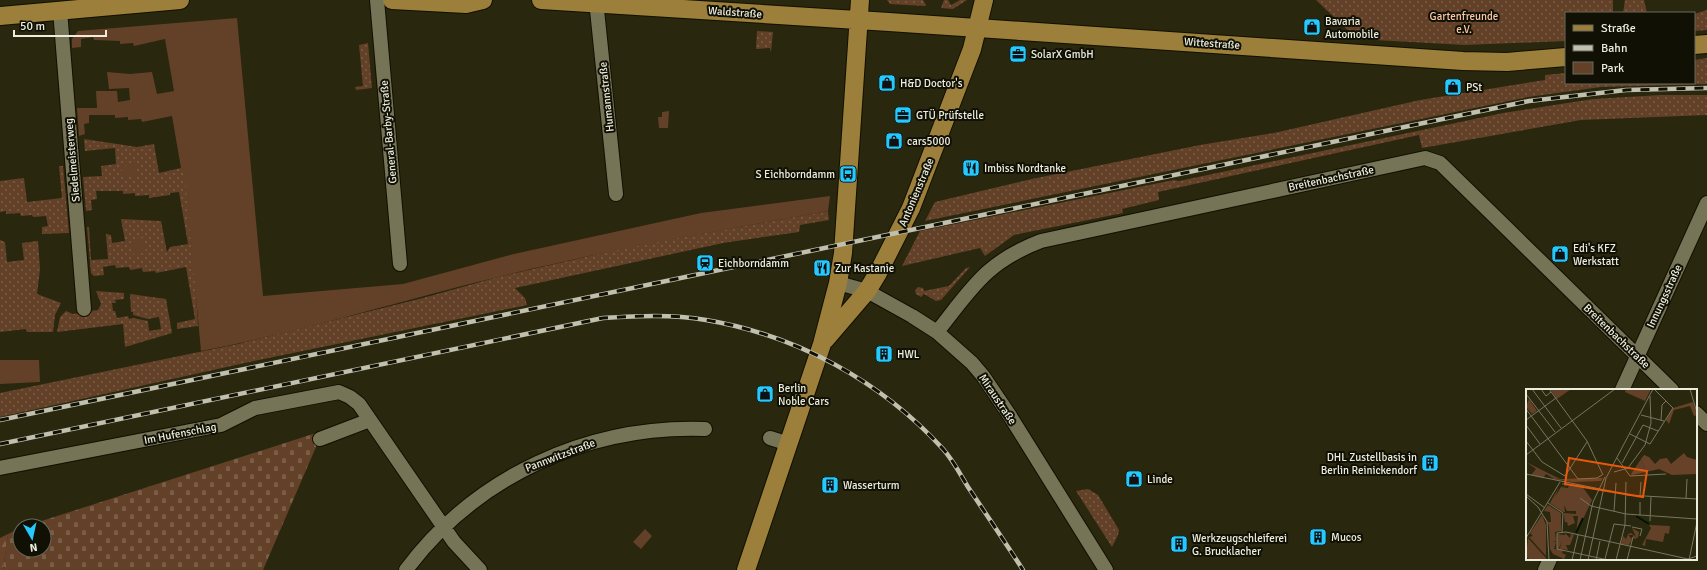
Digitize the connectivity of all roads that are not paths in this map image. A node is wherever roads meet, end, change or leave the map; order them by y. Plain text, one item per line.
1 (180, 0) edge
2 (377, 0) edge
3 (392, 0) edge
4 (483, 0) edge
5 (541, 0) edge
6 (860, 0) edge
7 (984, 0) edge
8 (597, 2) edge
9 (60, 10) junction
10 (0, 16) edge
11 (858, 20) junction
12 (977, 28) junction
13 (1707, 44) edge
14 (1695, 45) edge
15 (1565, 57) edge
16 (616, 194) dead end
17 (1707, 203) edge
18 (400, 264) dead end
19 (838, 282) junction
20 (867, 291) junction
21 (84, 309) dead end
22 (937, 332) junction
23 (822, 344) junction
24 (1637, 355) junction
25 (1622, 389) edge
26 (1671, 389) edge
27 (1697, 414) edge
28 (370, 420) junction
29 (1707, 424) edge
30 (705, 429) dead end
31 (770, 438) dead end
32 (320, 440) dead end
33 (789, 444) junction
34 (0, 468) edge
35 (444, 527) junction
36 (1550, 560) edge
37 (406, 570) edge
38 (480, 570) edge
39 (746, 570) edge
40 (1106, 570) edge
41 (1545, 570) edge

1 - 9 main road
2 - 18 street, General-Barby-Straße
3 - 4 main road
5 - 8 main road, Waldstraße
6 - 11 main road
7 - 12 main road, Antonienstraße
8 - 11 main road, Waldstraße
8 - 16 street, Humannstraße
9 - 10 main road
9 - 21 street, Siedelmeisterweg
11 - 12 main road, Wittestraße
11 - 19 main road
12 - 15 main road, Wittestraße
12 - 20 main road, Antonienstraße
13 - 14 main road
17 - 24 street, Innungsstraße
19 - 20 street, Miraustraße
19 - 23 main road
20 - 22 street, Miraustraße
20 - 23 main road, Antonienstraße
22 - 24 street, Breitenbachstraße
22 - 40 street, Miraustraße
23 - 33 main road
24 - 25 street, Innungsstraße
24 - 26 street, Breitenbachstraße
27 - 29 street
28 - 32 street
28 - 34 street, Im Hufenschlag
28 - 35 street, Im Hufenschlag
30 - 35 street, Pannwitzstraße
31 - 33 street
33 - 39 main road
35 - 37 street, Pannwitzstraße
35 - 38 street, Im Hufenschlag
36 - 41 street

